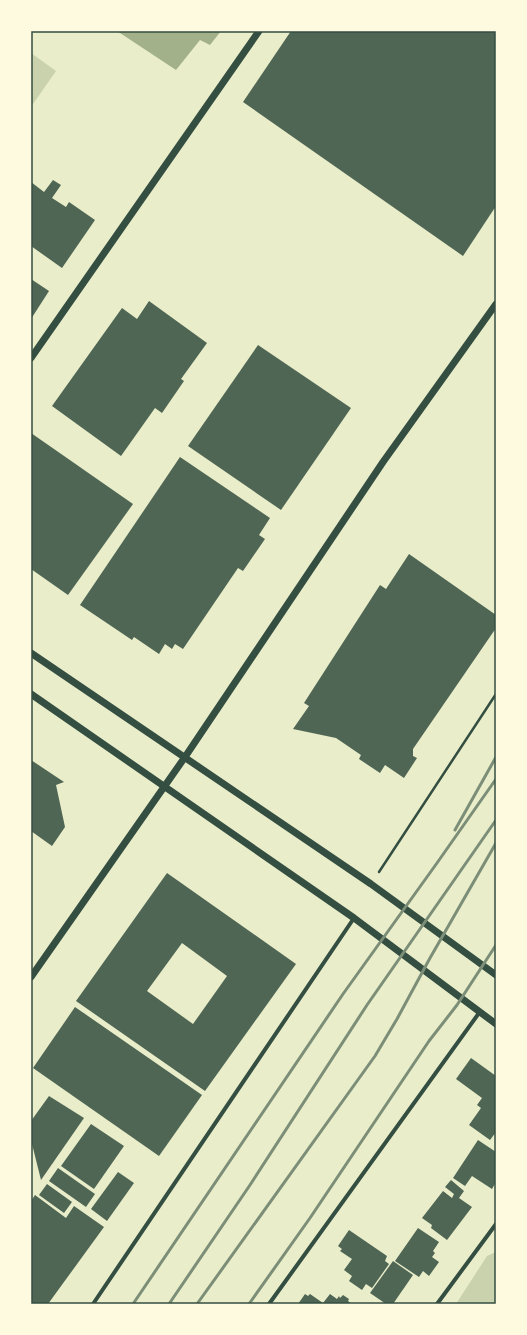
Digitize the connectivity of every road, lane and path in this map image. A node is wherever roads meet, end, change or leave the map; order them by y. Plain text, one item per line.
1 (259, 31) edge
2 (496, 304) edge
3 (31, 358) edge
4 (31, 653) edge
5 (31, 694) edge
6 (496, 694) edge
7 (185, 757) junction
8 (164, 787) junction
9 (371, 884) junction
10 (354, 918) junction
11 (496, 975) edge
12 (31, 977) edge
13 (479, 1013) junction
14 (496, 1024) edge
15 (496, 1224) edge
16 (93, 1304) edge
17 (270, 1304) edge
18 (438, 1304) edge

1 - 3 street
2 - 7 street
4 - 7 street
5 - 8 street
6 - 9 path
7 - 8 street
7 - 9 street
8 - 10 street
8 - 12 street
9 - 11 street
10 - 13 street
10 - 16 street
13 - 14 street
13 - 17 street
15 - 18 street

